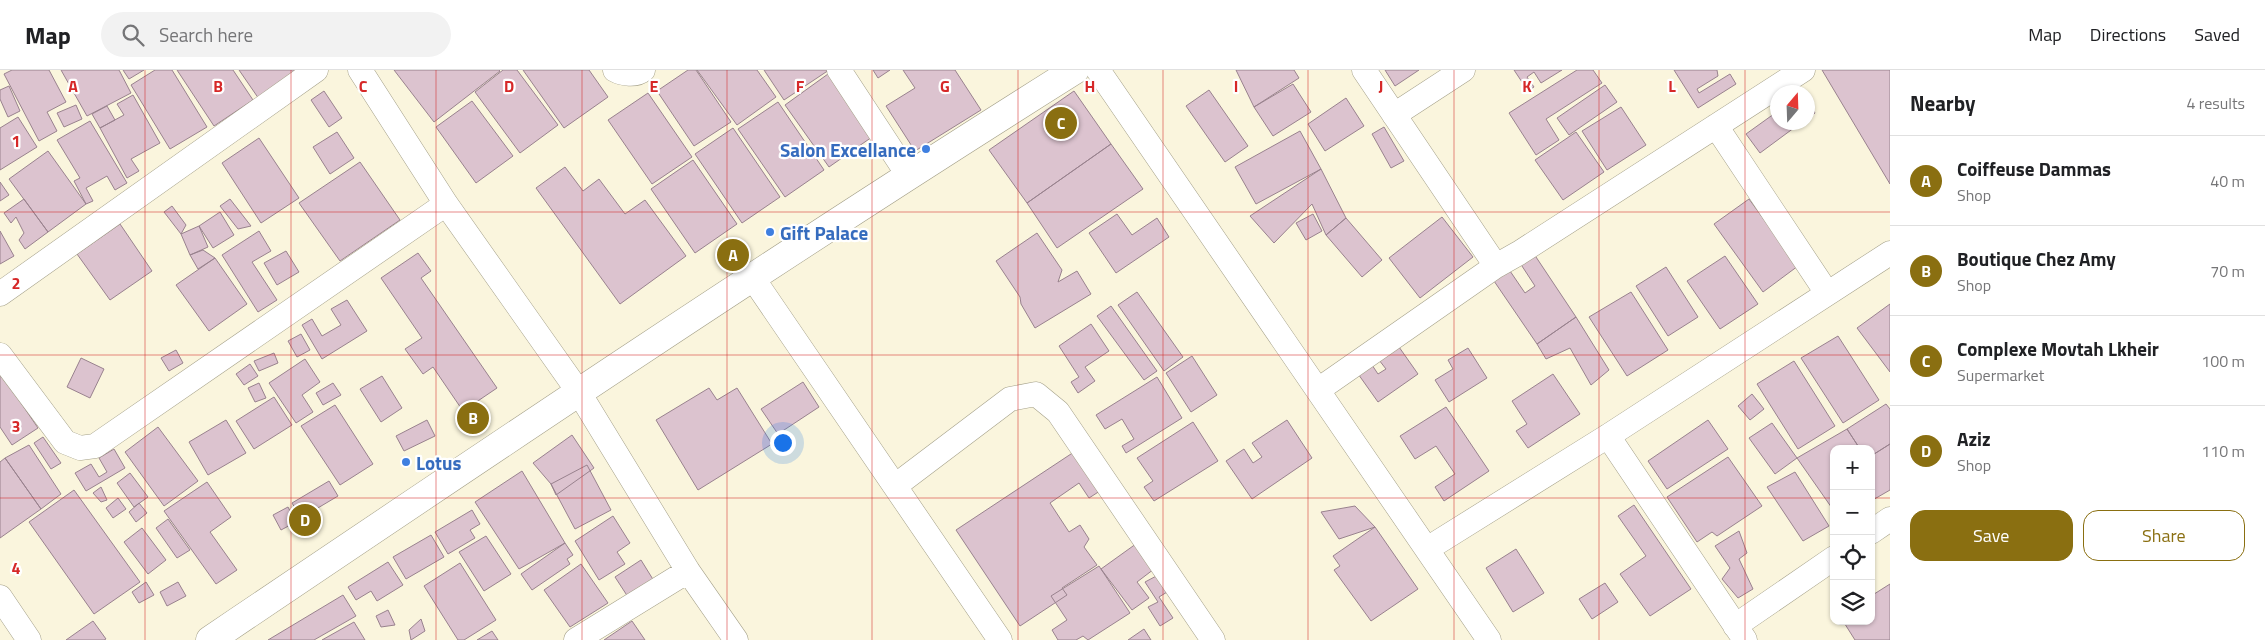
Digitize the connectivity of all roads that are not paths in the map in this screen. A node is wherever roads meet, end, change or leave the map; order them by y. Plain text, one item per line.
1 (316, 70) edge
2 (360, 70) edge
3 (615, 70) edge
4 (643, 70) edge
5 (839, 70) edge
6 (1075, 70) edge
7 (1098, 70) edge
8 (1364, 70) edge
9 (1462, 70) edge
10 (1803, 70) edge
11 (1394, 115) junction
12 (1716, 126) junction
13 (908, 175) junction
14 (446, 204) junction
15 (1890, 253) edge
16 (1496, 266) junction
17 (752, 277) junction
18 (1828, 293) junction
19 (0, 294) edge
20 (0, 355) edge
21 (1318, 390) junction
22 (578, 391) junction
23 (1608, 436) junction
24 (895, 486) junction
25 (1890, 519) edge
26 (1875, 529) edge
27 (1427, 549) junction
28 (1830, 561) edge
29 (688, 571) junction
30 (0, 597) edge
31 (1740, 633) edge
32 (29, 640) edge
33 (210, 640) edge
34 (576, 640) edge
35 (736, 640) edge
36 (1000, 640) edge
37 (1213, 640) edge
38 (1489, 640) edge

1 - 19 street
2 - 14 street
3 - 4 street
5 - 13 street
6 - 13 street
7 - 21 street
8 - 11 street
9 - 11 street
10 - 12 street
11 - 16 street
12 - 16 street
12 - 18 street
13 - 17 street
14 - 20 street
14 - 22 street
15 - 18 street
16 - 21 street
17 - 22 street
17 - 24 street
18 - 23 street
21 - 27 street
22 - 29 street
22 - 33 street
23 - 27 street
23 - 31 street
24 - 36 street
24 - 37 street
25 - 26 street
27 - 38 street
28 - 31 street
29 - 34 street
29 - 35 street
30 - 32 street

